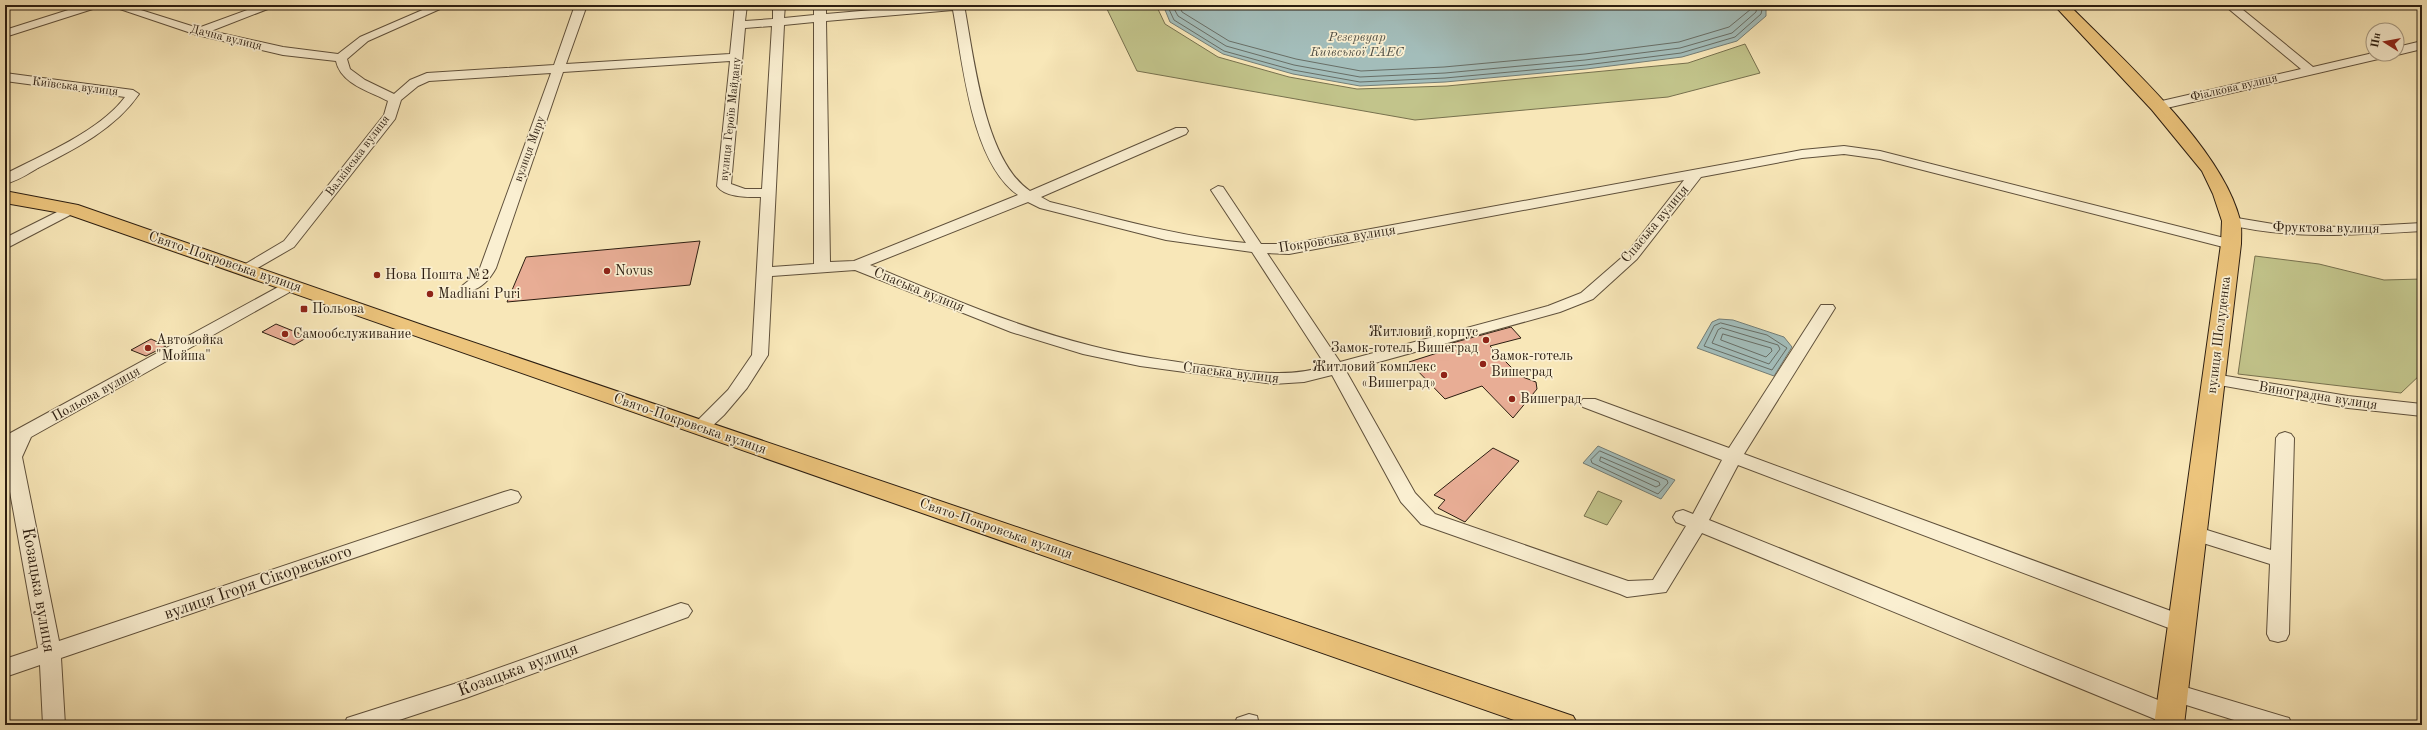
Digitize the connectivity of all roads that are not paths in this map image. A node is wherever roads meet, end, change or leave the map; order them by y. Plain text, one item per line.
1 (95, 5) edge
2 (114, 5) edge
3 (272, 5) edge
4 (443, 5) edge
5 (581, 5) edge
6 (741, 5) edge
7 (779, 5) edge
8 (958, 5) edge
9 (2061, 5) edge
10 (2230, 5) edge
11 (820, 11) edge
12 (778, 21) junction
13 (740, 25) junction
14 (197, 32) junction
15 (5, 34) edge
16 (2422, 45) edge
17 (2405, 49) edge
18 (737, 57) junction
19 (340, 58) junction
20 (2365, 58) edge
21 (559, 70) junction
22 (2311, 71) junction
23 (5, 77) edge
24 (395, 99) junction
25 (2158, 106) junction
26 (1181, 131) dead end
27 (1705, 171) junction
28 (5, 180) edge
29 (1218, 190) dead end
30 (769, 193) junction
31 (5, 197) edge
32 (1030, 197) junction
33 (71, 209) junction
34 (2231, 221) junction
35 (2422, 227) edge
36 (5, 244) edge
37 (2231, 244) junction
38 (1257, 250) junction
39 (857, 265) junction
40 (822, 267) junction
41 (247, 269) junction
42 (764, 272) junction
43 (291, 285) junction
44 (470, 286) dead end
45 (1827, 308) dead end
46 (1336, 368) junction
47 (2214, 378) junction
48 (1589, 403) dead end
49 (2422, 410) edge
50 (701, 427) junction
51 (23, 435) junction
52 (2285, 438) dead end
53 (5, 444) edge
54 (1733, 457) junction
55 (510, 497) dead end
56 (1690, 521) junction
57 (2194, 533) junction
58 (2280, 560) junction
59 (681, 611) dead end
60 (2182, 624) junction
61 (2278, 634) dead end
62 (50, 654) junction
63 (5, 668) edge
64 (2172, 692) junction
65 (2170, 720) edge
66 (54, 725) edge
67 (354, 725) edge
68 (1563, 725) edge
69 (2281, 725) edge

1 - 15 street
2 - 14 street, Дачна вулиця
3 - 14 street
4 - 19 street
5 - 21 street, вулиця Миру
6 - 13 street, вулиця Героїв Майдану
7 - 12 street
8 - 11 street
8 - 32 street, Покровська вулиця
9 - 25 main road, вулиця Шолуденка
10 - 22 street
11 - 12 street
11 - 40 street
12 - 13 street
12 - 30 street
13 - 18 street, вулиця Героїв Майдану
14 - 19 street, Дачна вулиця
16 - 17 street
18 - 21 street
18 - 30 street, вулиця Героїв Майдану
19 - 24 street, Валківська вулиця
20 - 22 street, Фіалкова вулиця
21 - 24 street
21 - 44 street, вулиця Миру
22 - 25 street, Фіалкова вулиця
23 - 28 street, Київська вулиця
24 - 41 street, Валківська вулиця
25 - 34 main road, вулиця Шолуденка
26 - 32 street
27 - 37 street, Покровська вулиця
27 - 38 street, Покровська вулиця
27 - 46 street, Спаська вулиця
29 - 38 street
30 - 42 street
31 - 33 main road, Свято-Покровська вулиця
32 - 38 street, Покровська вулиця
32 - 39 street
33 - 36 street
33 - 41 main road, Свято-Покровська вулиця
34 - 35 street, Фруктова вулиця
34 - 37 main road, вулиця Шолуденка
37 - 47 main road, вулиця Шолуденка
38 - 46 street
39 - 40 street
39 - 46 street, Спаська вулиця
40 - 42 street
41 - 43 main road, Свято-Покровська вулиця
42 - 50 street
43 - 50 main road, Свято-Покровська вулиця
43 - 51 street, Польова вулиця
45 - 54 street
46 - 56 street
47 - 49 street, Виноградна вулиця
47 - 57 main road, вулиця Шолуденка
48 - 54 street
50 - 68 main road, Свято-Покровська вулиця
51 - 53 street, Польова вулиця
51 - 62 street, Козацька вулиця
52 - 58 street
54 - 56 street
54 - 60 street
55 - 62 street, вулиця Ігоря Сікорвського
56 - 65 street
57 - 58 street
57 - 60 main road, вулиця Шолуденка
58 - 61 street
59 - 67 street, Козацька вулиця
60 - 64 main road, вулиця Шолуденка
62 - 63 street, вулиця Ігоря Сікорвського
62 - 66 street, Козацька вулиця
64 - 65 main road, вулиця Шолуденка
64 - 69 street

